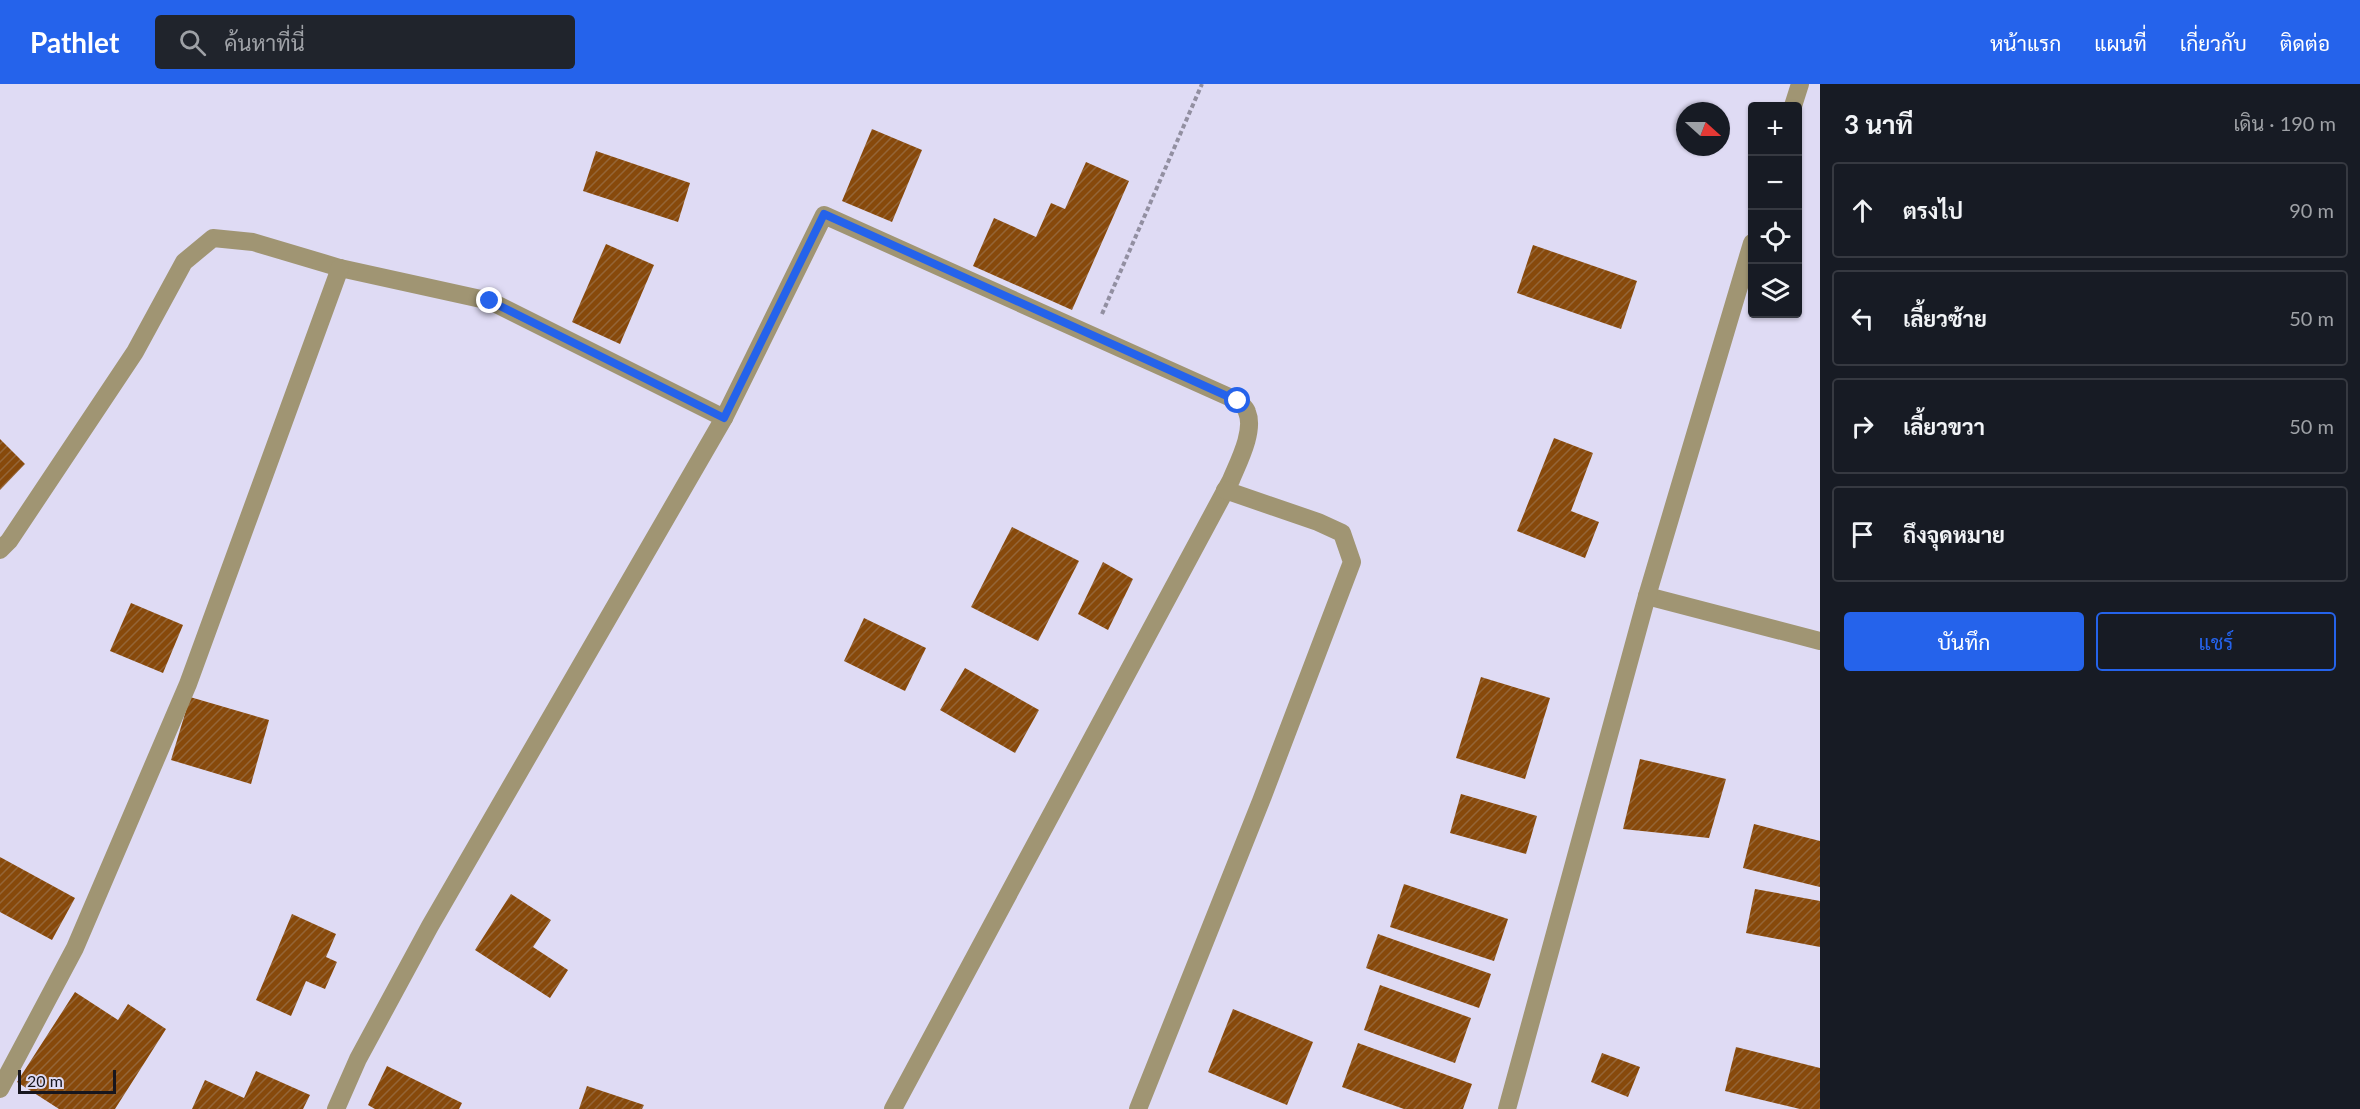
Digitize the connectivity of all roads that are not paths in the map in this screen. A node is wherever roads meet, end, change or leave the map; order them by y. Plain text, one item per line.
1 (1800, 84) edge
2 (1794, 102) edge
3 (1748, 256) edge
4 (340, 268) junction
5 (724, 418) junction
6 (1225, 490) junction
7 (0, 550) edge
8 (1647, 596) junction
9 (1820, 641) edge
10 (0, 1089) edge
11 (336, 1109) edge
12 (893, 1109) edge
13 (1138, 1109) edge
14 (1507, 1109) edge

1 - 2 street
3 - 8 street
4 - 5 street
4 - 7 street
4 - 10 street
5 - 6 street
5 - 11 street
6 - 12 street
6 - 13 street
8 - 9 street
8 - 14 street

